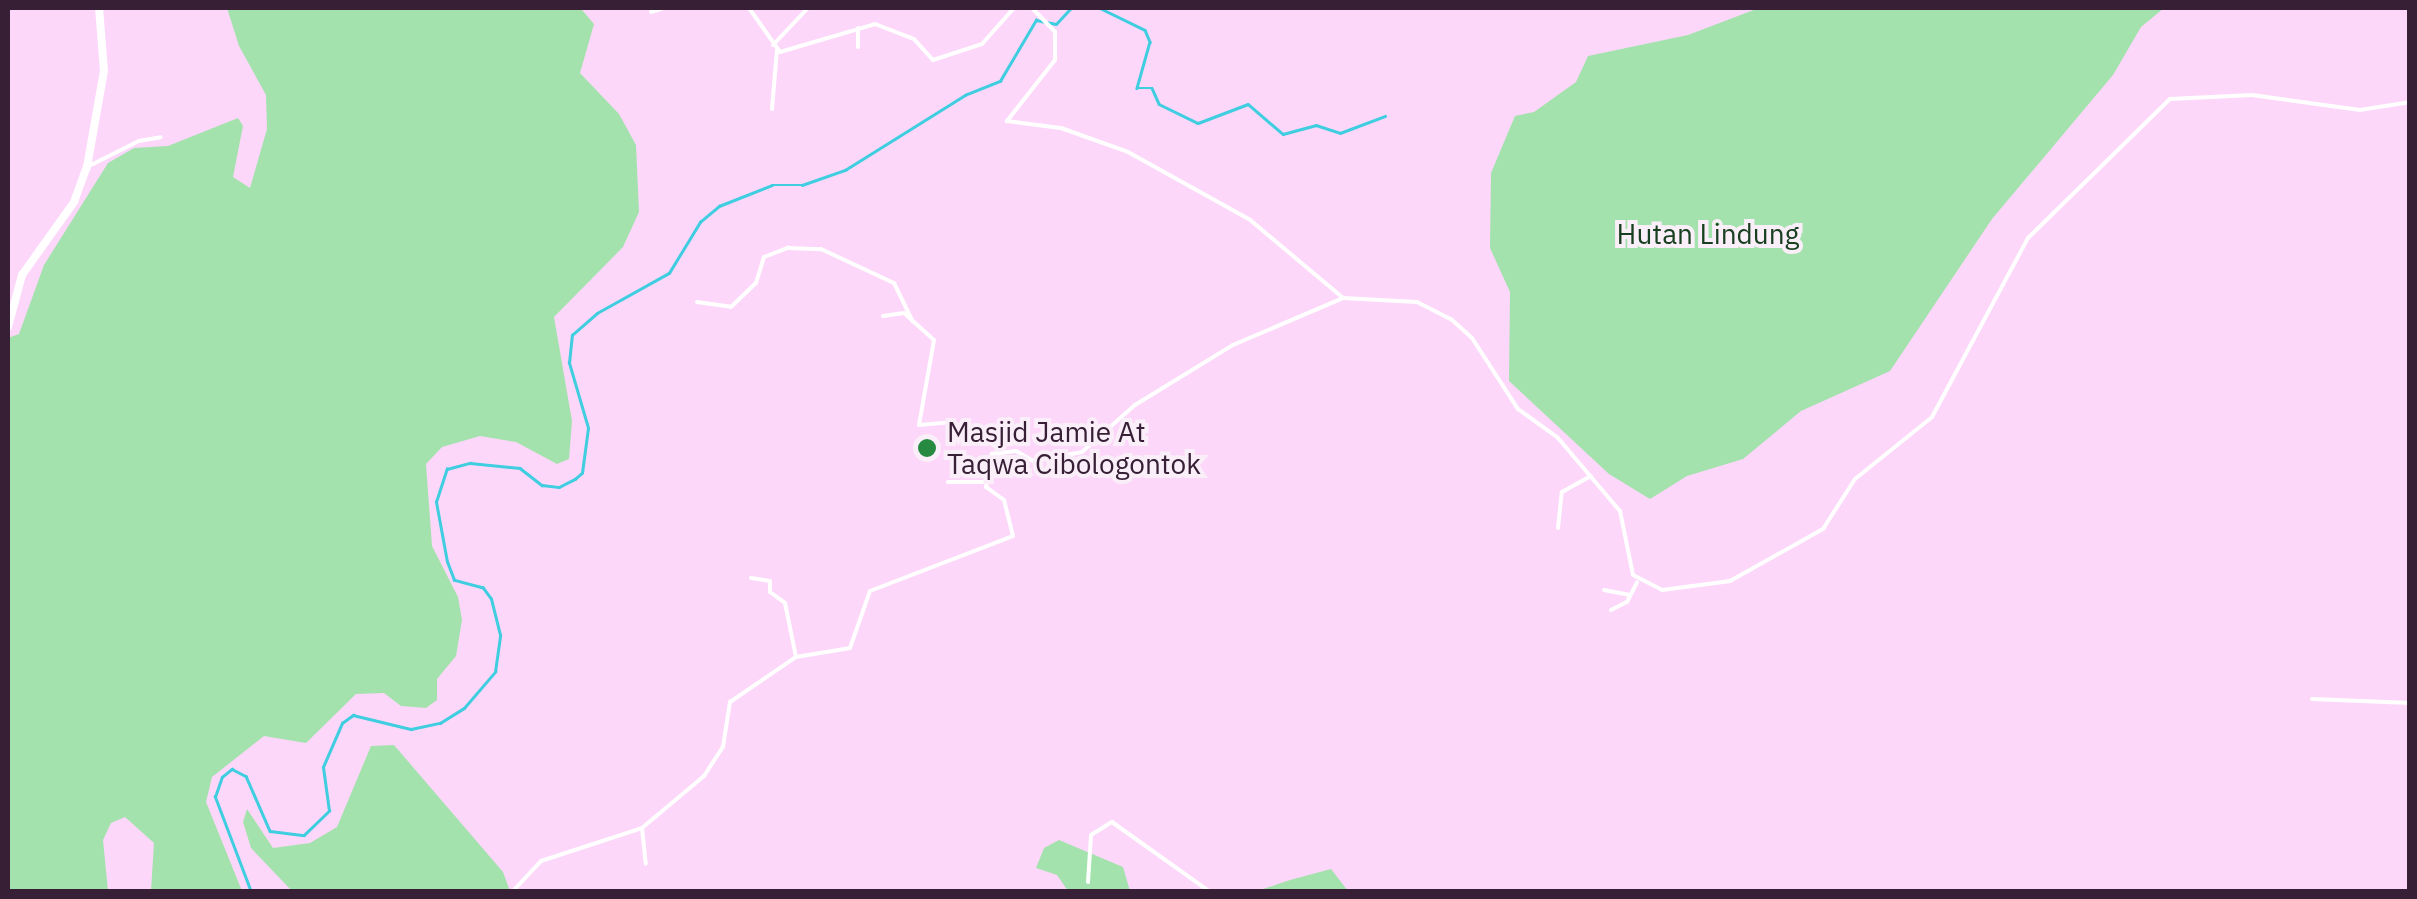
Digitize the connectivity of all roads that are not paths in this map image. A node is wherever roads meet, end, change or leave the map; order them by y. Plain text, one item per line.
1 (100, 8) edge
2 (664, 8) edge
3 (749, 8) edge
4 (808, 8) edge
5 (1014, 8) edge
6 (1032, 8) edge
7 (1047, 8) edge
8 (1694, 8) edge
9 (1708, 8) edge
10 (651, 12) dead end
11 (1045, 19) junction
12 (858, 28) junction
13 (858, 47) dead end
14 (775, 48) junction
15 (2410, 102) edge
16 (772, 109) dead end
17 (161, 138) dead end
18 (87, 166) junction
19 (1343, 298) junction
20 (697, 302) dead end
21 (882, 316) dead end
22 (913, 322) junction
23 (8, 327) edge
24 (1003, 450) junction
25 (1590, 476) junction
26 (948, 482) dead end
27 (985, 482) junction
28 (1558, 528) dead end
29 (752, 578) dead end
30 (1636, 582) junction
31 (1604, 590) dead end
32 (1629, 596) junction
33 (1611, 610) dead end
34 (796, 657) junction
35 (2312, 699) dead end
36 (2410, 702) edge
37 (642, 828) junction
38 (646, 864) dead end
39 (1088, 882) dead end
40 (512, 892) edge
41 (1210, 892) edge

1 - 18 highway
2 - 10 street
3 - 14 street
4 - 14 street
5 - 12 street
6 - 11 street
7 - 11 street
8 - 9 street
11 - 19 street
12 - 13 street
12 - 14 street
14 - 16 street
15 - 30 street
17 - 18 street
18 - 23 highway
19 - 24 street
19 - 25 street
20 - 22 street
21 - 22 street
22 - 24 street
24 - 27 street
25 - 28 street
25 - 30 street
26 - 27 street
27 - 34 street
29 - 34 street
30 - 32 street
31 - 32 street
32 - 33 street
34 - 37 street
35 - 36 street
37 - 38 street
37 - 40 street
39 - 41 street

